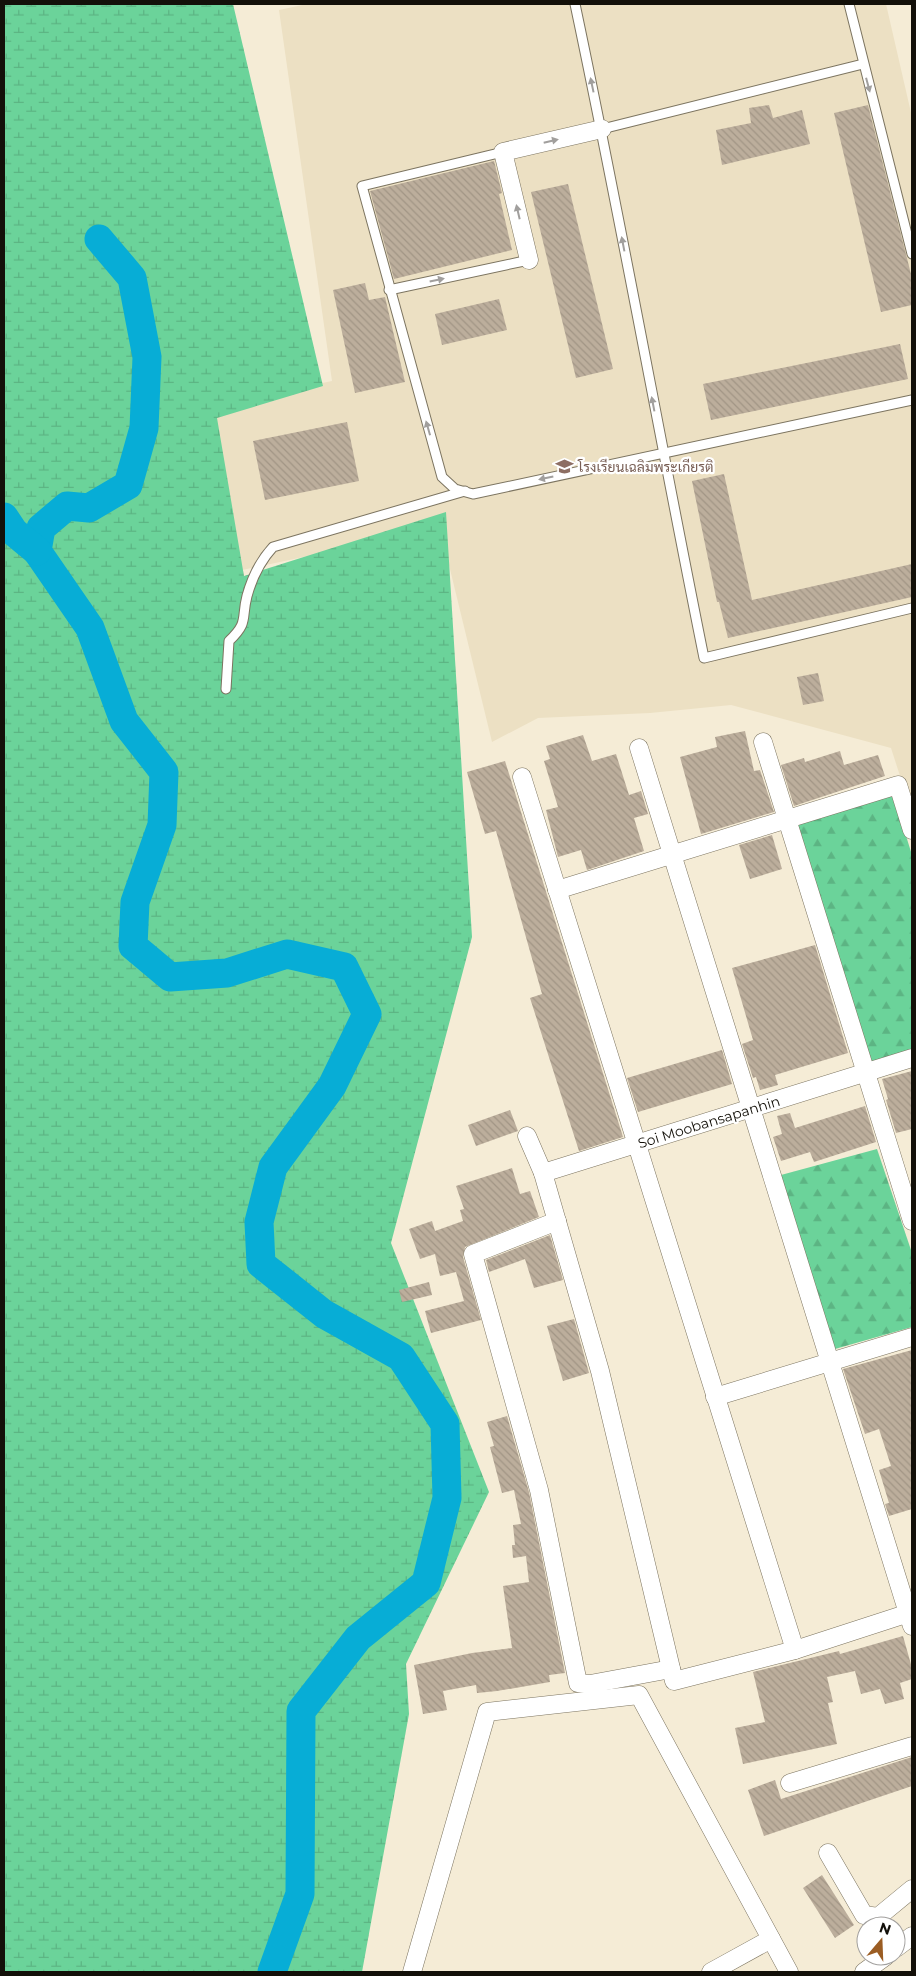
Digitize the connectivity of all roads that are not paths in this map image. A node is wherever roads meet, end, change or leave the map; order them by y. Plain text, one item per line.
1 (575, 4) edge
2 (849, 4) edge
3 (863, 64) junction
4 (602, 129) junction
5 (503, 152) junction
6 (912, 254) edge
7 (529, 260) joint
8 (389, 290) junction
9 (912, 400) edge
10 (662, 452) junction
11 (465, 491) junction
12 (912, 608) edge
13 (226, 689) dead end
14 (762, 742) dead end
15 (639, 748) dead end
16 (522, 777) dead end
17 (787, 820) junction
18 (912, 830) edge
19 (672, 855) junction
20 (557, 890) junction
21 (912, 1058) edge
22 (866, 1073) junction
23 (752, 1110) junction
24 (527, 1136) dead end
25 (638, 1144) junction
26 (543, 1173) junction
27 (557, 1221) junction
28 (912, 1221) edge
29 (912, 1337) edge
30 (831, 1363) junction
31 (716, 1397) junction
32 (911, 1617) edge
33 (795, 1650) junction
34 (671, 1669) junction
35 (912, 1746) edge
36 (790, 1783) dead end
37 (828, 1853) dead end
38 (912, 1889) edge
39 (771, 1939) junction
40 (412, 1972) edge
41 (711, 1972) edge
42 (789, 1972) edge

4 -> 1 lane
2 - 3 lane
3 - 4 lane
3 -> 6 lane
5 -> 4 street
10 -> 4 lane
7 -> 5 street
5 - 8 lane
8 -> 7 lane
11 -> 8 lane
9 - 10 lane
10 -> 11 lane
10 - 12 lane
11 - 13 lane
14 - 17 street
15 - 19 street
16 - 20 street
17 - 18 street
17 - 19 street
17 - 22 street
19 - 20 street
19 - 23 street
20 - 25 street
21 - 22 street, Soi Moobansapanhin
22 - 23 street, Soi Moobansapanhin
22 - 28 street
23 - 25 street, Soi Moobansapanhin
23 - 30 street
24 - 26 street
25 - 26 street, Soi Moobansapanhin
25 - 31 street
26 - 27 street
27 - 34 street
27 - 34 street
29 - 30 street
30 - 31 street
30 - 32 street
31 - 33 street
32 - 33 street
33 - 34 street
35 - 36 street
37 - 38 street
39 - 40 street
39 - 41 street
39 - 42 street

